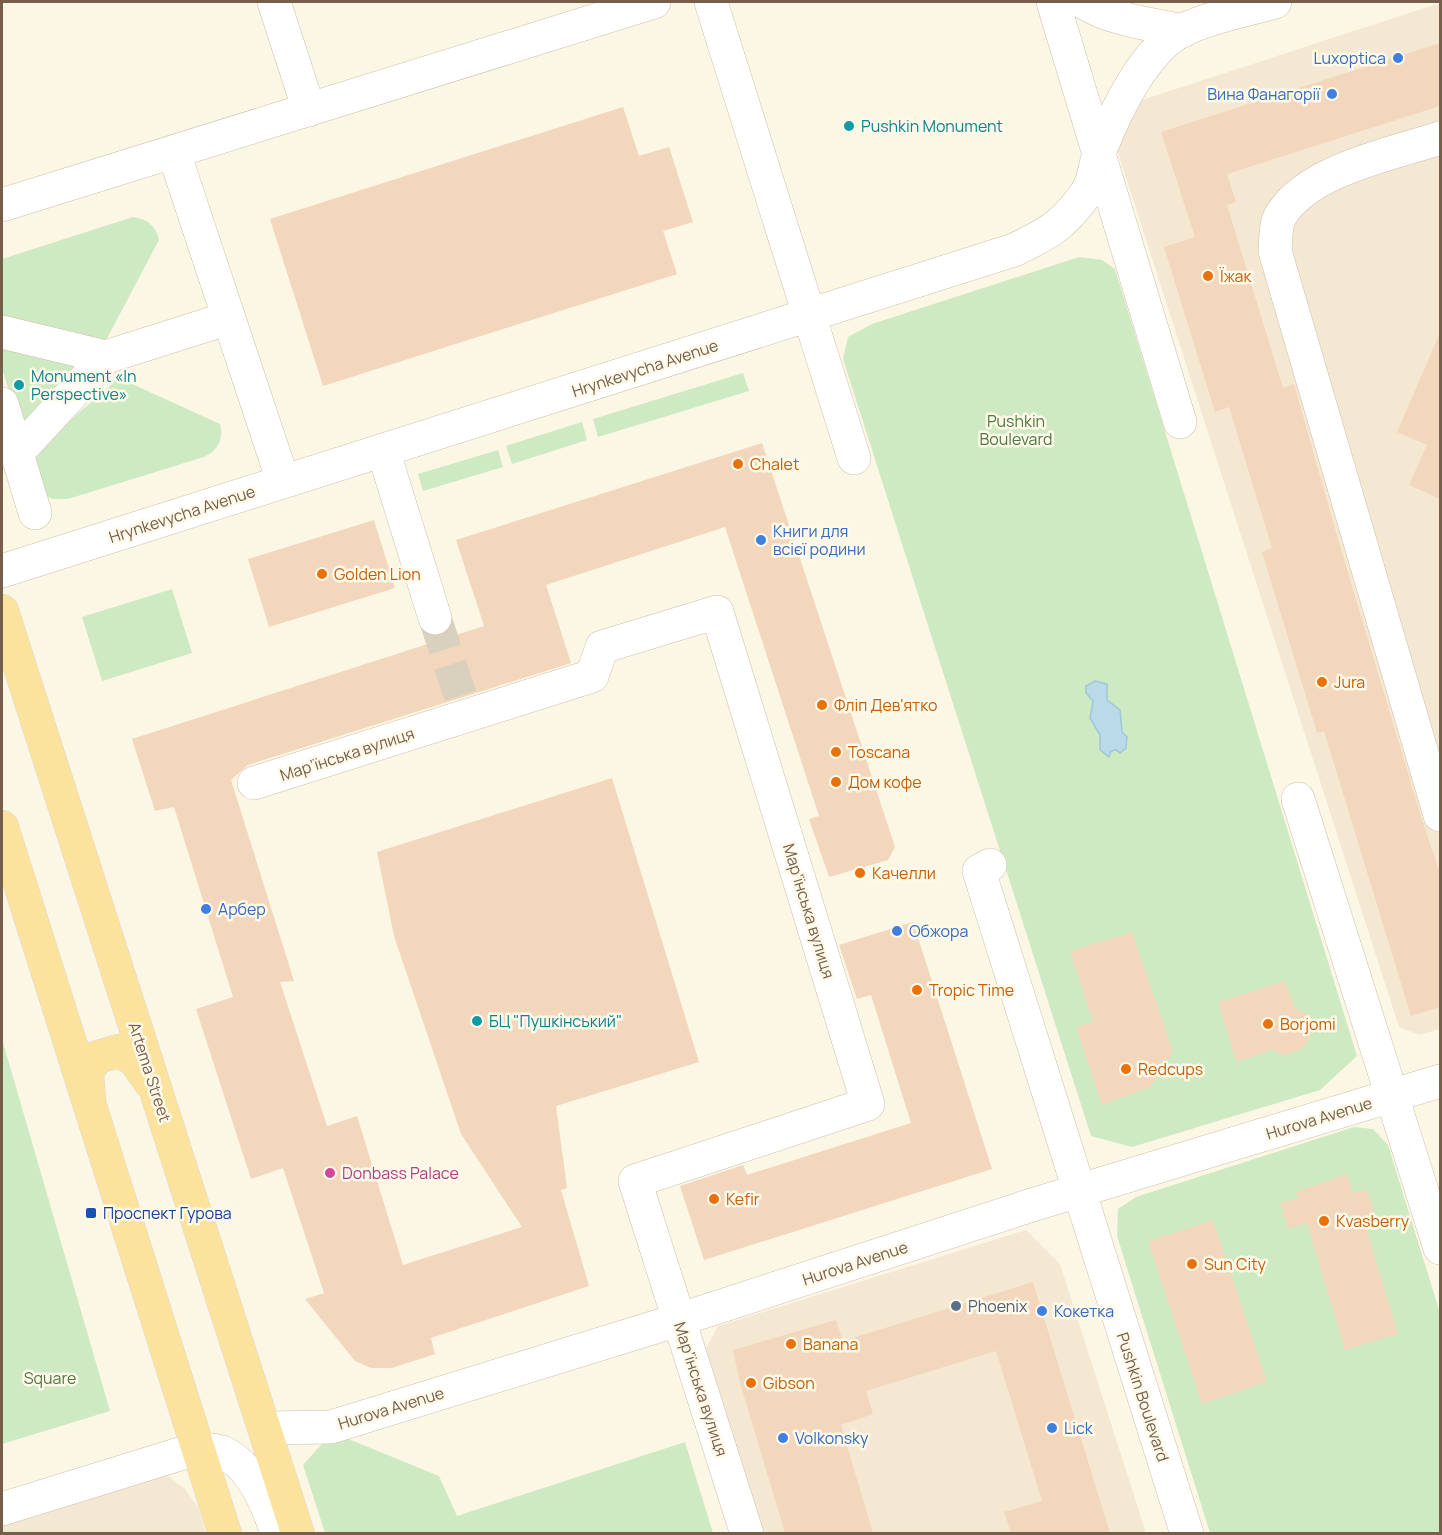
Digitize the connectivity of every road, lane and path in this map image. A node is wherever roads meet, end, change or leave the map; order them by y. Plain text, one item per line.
1 (274, 2) edge
2 (654, 2) edge
3 (711, 2) edge
4 (1053, 2) edge
5 (1083, 2) edge
6 (1275, 2) edge
7 (1183, 31) junction
8 (309, 110) junction
9 (1440, 138) edge
10 (1100, 150) junction
11 (174, 153) junction
12 (2, 205) edge
13 (811, 315) junction
14 (229, 318) junction
15 (2, 332) edge
16 (106, 357) junction
17 (2, 404) edge
18 (1179, 422) dead end
19 (383, 450) junction
20 (17, 453) junction
21 (854, 458) dead end
22 (283, 482) junction
23 (35, 513) dead end
24 (2, 571) edge
25 (2, 611) edge
26 (435, 618) tunnel mouth
27 (254, 783) dead end
28 (1298, 800) dead end
29 (1440, 814) edge
30 (2, 827) edge
31 (990, 865) dead end
32 (1440, 1081) edge
33 (156, 1091) junction
34 (1393, 1095) junction
35 (89, 1108) junction
36 (1078, 1192) junction
37 (1440, 1248) edge
38 (678, 1320) junction
39 (266, 1428) junction
40 (199, 1448) junction
41 (2, 1509) edge
42 (225, 1533) edge
43 (277, 1533) edge
44 (298, 1533) edge
45 (747, 1533) edge
46 (1187, 1533) edge

1 - 8 street
2 - 8 street
3 - 13 street
4 - 10 street
5 - 7 street, Hrynkevycha Avenue
6 - 7 street, Hrynkevycha Avenue
7 - 10 street, Hrynkevycha Avenue
8 - 11 street
9 - 29 street
10 - 13 street, Hrynkevycha Avenue
10 - 18 street
11 - 12 street
11 - 14 street
13 - 19 street, Hrynkevycha Avenue
13 - 21 street
14 - 16 street
14 - 22 street
15 - 16 street
16 - 20 street
17 - 20 street
19 - 22 street, Hrynkevycha Avenue
19 - 26 street
20 - 23 street
22 - 24 street, Hrynkevycha Avenue
25 - 33 main road, Artema Street
27 - 38 street, Мар’їнська вулиця
28 - 34 street
30 - 35 main road
31 - 36 street, Pushkin Boulevard
32 - 34 street, Hurova Avenue
33 - 35 main road
33 - 39 main road, Artema Street
34 - 36 street, Hurova Avenue
34 - 37 street
35 - 40 main road
36 - 38 street, Hurova Avenue
36 - 46 street, Pushkin Boulevard
38 - 39 street, Hurova Avenue
38 - 45 street, Мар’їнська вулиця
39 - 44 main road, Artema Street
40 - 41 street
40 - 42 main road
40 - 43 street

